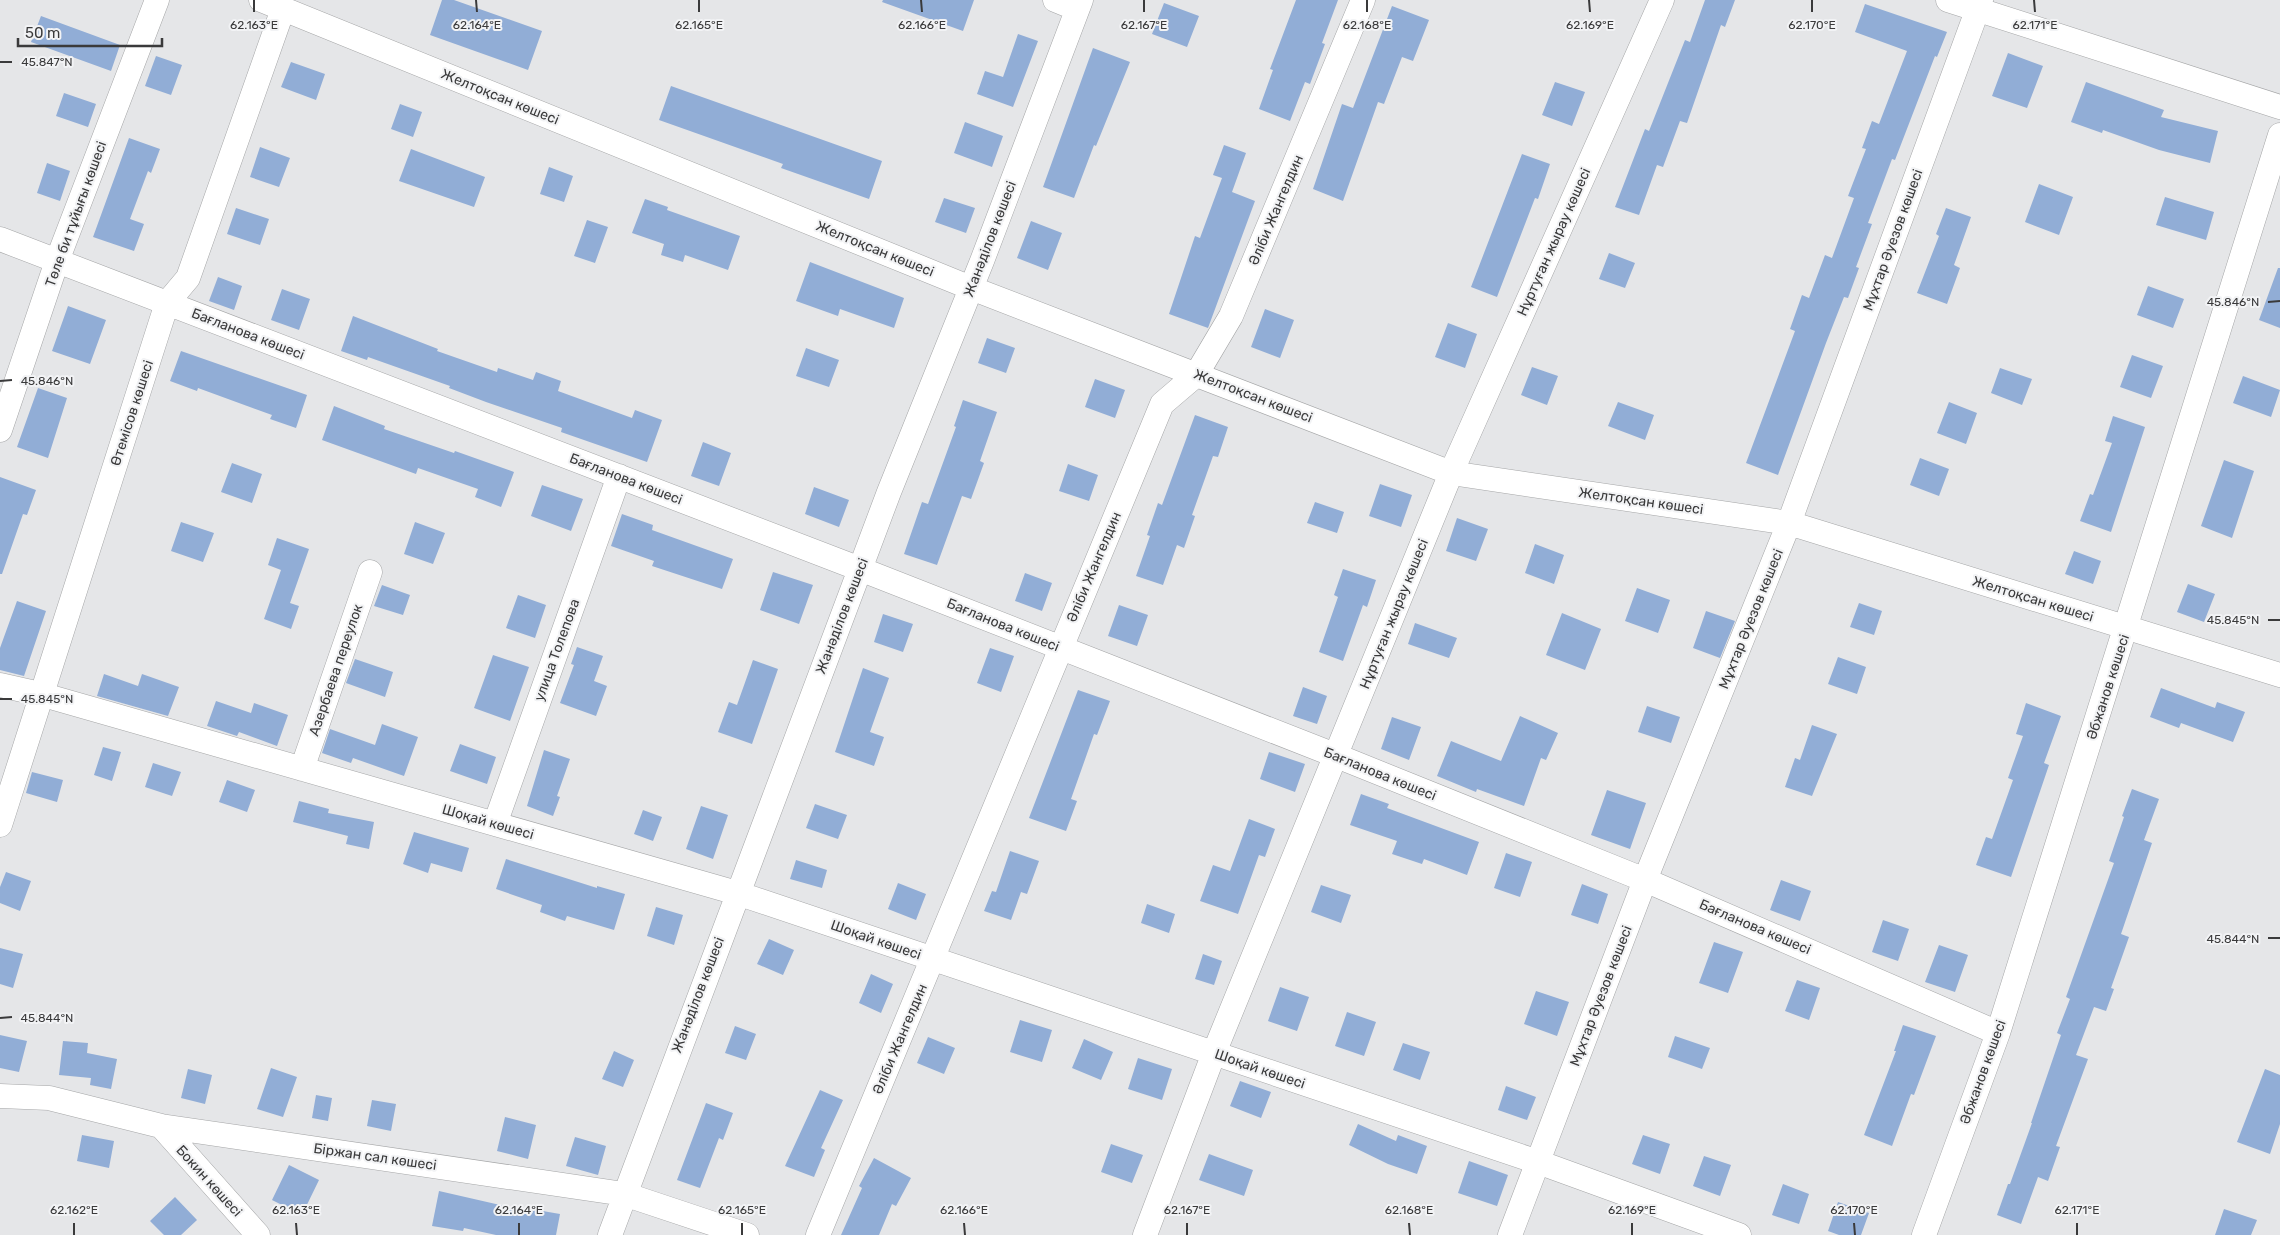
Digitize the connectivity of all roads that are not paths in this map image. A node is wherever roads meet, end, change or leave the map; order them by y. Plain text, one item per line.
1 (157, 0) edge
2 (260, 0) edge
3 (1054, 0) edge
4 (1363, 0) edge
5 (1662, 0) edge
6 (1948, 0) edge
7 (1079, 4) edge
8 (1979, 6) edge
9 (283, 9) junction
10 (2280, 107) edge
11 (2280, 135) edge
12 (0, 239) edge
13 (57, 261) junction
14 (971, 288) junction
15 (168, 303) junction
16 (1196, 375) junction
17 (0, 430) edge
18 (1450, 473) junction
19 (619, 476) junction
20 (1789, 523) junction
21 (860, 568) junction
22 (370, 572) dead end
23 (2127, 628) junction
24 (1060, 648) junction
25 (2280, 675) edge
26 (0, 685) edge
27 (40, 694) junction
28 (1337, 756) junction
29 (302, 769) junction
30 (495, 824) junction
31 (0, 825) edge
32 (1645, 880) junction
33 (737, 893) junction
34 (933, 959) junction
35 (1998, 1033) junction
36 (1214, 1053) junction
37 (0, 1096) edge
38 (161, 1126) junction
39 (1538, 1162) junction
40 (624, 1194) junction
41 (258, 1235) edge
42 (610, 1235) edge
43 (747, 1235) edge
44 (818, 1235) edge
45 (1144, 1235) edge
46 (1510, 1235) edge
47 (1739, 1235) edge
48 (1924, 1235) edge

1 - 13 street, Төле би тұйығы көшесі
2 - 9 street, Желтоқсан көшесі
3 - 7 street
4 - 16 street, Әліби Жангелдин
5 - 18 street, Нұртуған жырау көшесі
6 - 8 street
7 - 14 street, Жанәділов көшесі
8 - 10 street
8 - 20 street, Мұхтар Әуезов көшесі
9 - 14 street, Желтоқсан көшесі
9 - 15 street, Өтемісов көшесі
11 - 23 street, Әбжанов көшесі
12 - 13 street, Бағланова көшесі
13 - 15 street, Бағланова көшесі
13 - 17 street, Төле би тұйығы көшесі
14 - 16 street, Желтоқсан көшесі
14 - 21 street, Жанәділов көшесі
15 - 19 street, Бағланова көшесі
15 - 27 street, Өтемісов көшесі
16 - 18 street, Желтоқсан көшесі
16 - 24 street, Әліби Жангелдин
18 - 20 street, Желтоқсан көшесі
18 - 28 street, Нұртуған жырау көшесі
19 - 21 street, Бағланова көшесі
19 - 30 street, улица Толепова
20 - 23 street, Желтоқсан көшесі
20 - 32 street, Мұхтар Әуезов көшесі
21 - 24 street, Бағланова көшесі
21 - 33 street, Жанәділов көшесі
22 - 29 street, Азербаева переулок
23 - 25 street, Желтоқсан көшесі
23 - 35 street, Әбжанов көшесі
24 - 28 street, Бағланова көшесі
24 - 34 street, Әліби Жангелдин
26 - 27 street, Шоқай көшесі
27 - 29 street, Шоқай көшесі
27 - 31 street, Өтемісов көшесі
28 - 32 street, Бағланова көшесі
28 - 36 street, Нұртуған жырау көшесі
29 - 30 street, Шоқай көшесі
30 - 33 street, Шоқай көшесі
32 - 35 street, Бағланова көшесі
32 - 39 street, Мұхтар Әуезов көшесі
33 - 34 street, Шоқай көшесі
33 - 40 street, Жанәділов көшесі
34 - 36 street, Шоқай көшесі
34 - 44 street, Әліби Жангелдин
35 - 48 street, Әбжанов көшесі
36 - 39 street, Шоқай көшесі
36 - 45 street, Нұртуған жырау көшесі
37 - 38 street, Біржан сал көшесі
38 - 40 street, Біржан сал көшесі
38 - 41 street, Бокин көшесі
39 - 46 street, Мұхтар Әуезов көшесі
39 - 47 street, Шоқай көшесі
40 - 42 street, Жанәділов көшесі
40 - 43 street, Біржан сал көшесі

